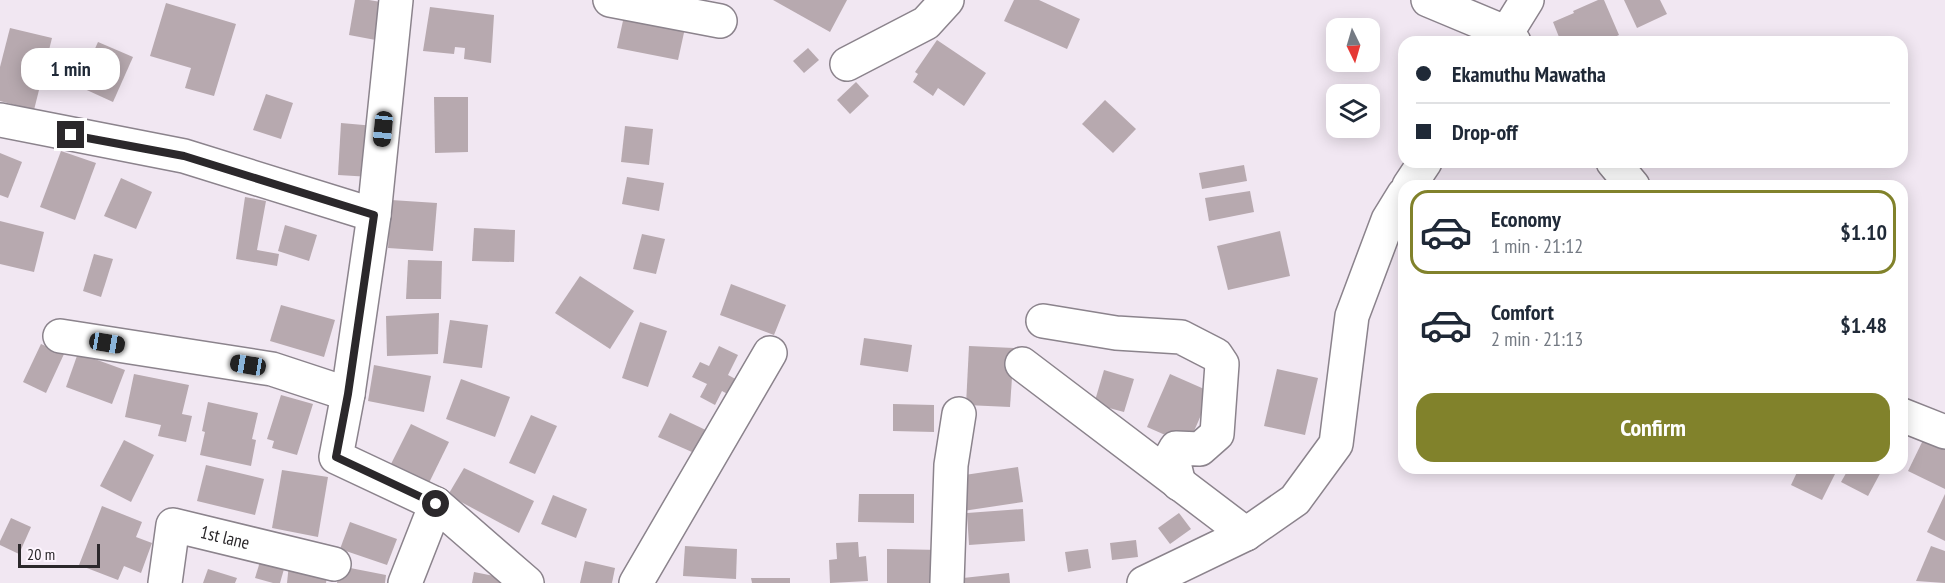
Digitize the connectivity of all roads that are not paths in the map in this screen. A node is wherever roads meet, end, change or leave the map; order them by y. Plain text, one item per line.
1 (396, 0) edge
2 (610, 0) edge
3 (947, 0) edge
4 (1428, 0) edge
5 (1527, 0) edge
6 (720, 21) dead end
7 (1501, 36) edge
8 (1509, 36) edge
9 (847, 64) dead end
10 (0, 120) edge
11 (1618, 168) edge
12 (1628, 180) edge
13 (1398, 204) edge
14 (374, 215) junction
15 (1043, 321) dead end
16 (60, 336) dead end
17 (770, 353) dead end
18 (1022, 364) dead end
19 (348, 394) junction
20 (959, 414) dead end
21 (1908, 417) edge
22 (1945, 432) edge
23 (1179, 484) junction
24 (436, 504) junction
25 (1246, 534) junction
26 (334, 564) dead end
27 (165, 583) edge
28 (405, 583) edge
29 (527, 583) edge
30 (636, 583) edge
31 (946, 583) edge
32 (1143, 583) edge

1 - 14 street
2 - 6 street
3 - 9 street
4 - 7 street
5 - 8 street
10 - 14 street
11 - 12 street
13 - 25 street
14 - 19 street
15 - 23 street
16 - 19 street
17 - 30 street
18 - 23 street
19 - 24 street
20 - 31 street
21 - 22 street
23 - 25 street
24 - 28 street
24 - 29 street
25 - 32 street
26 - 27 street, 1st lane

